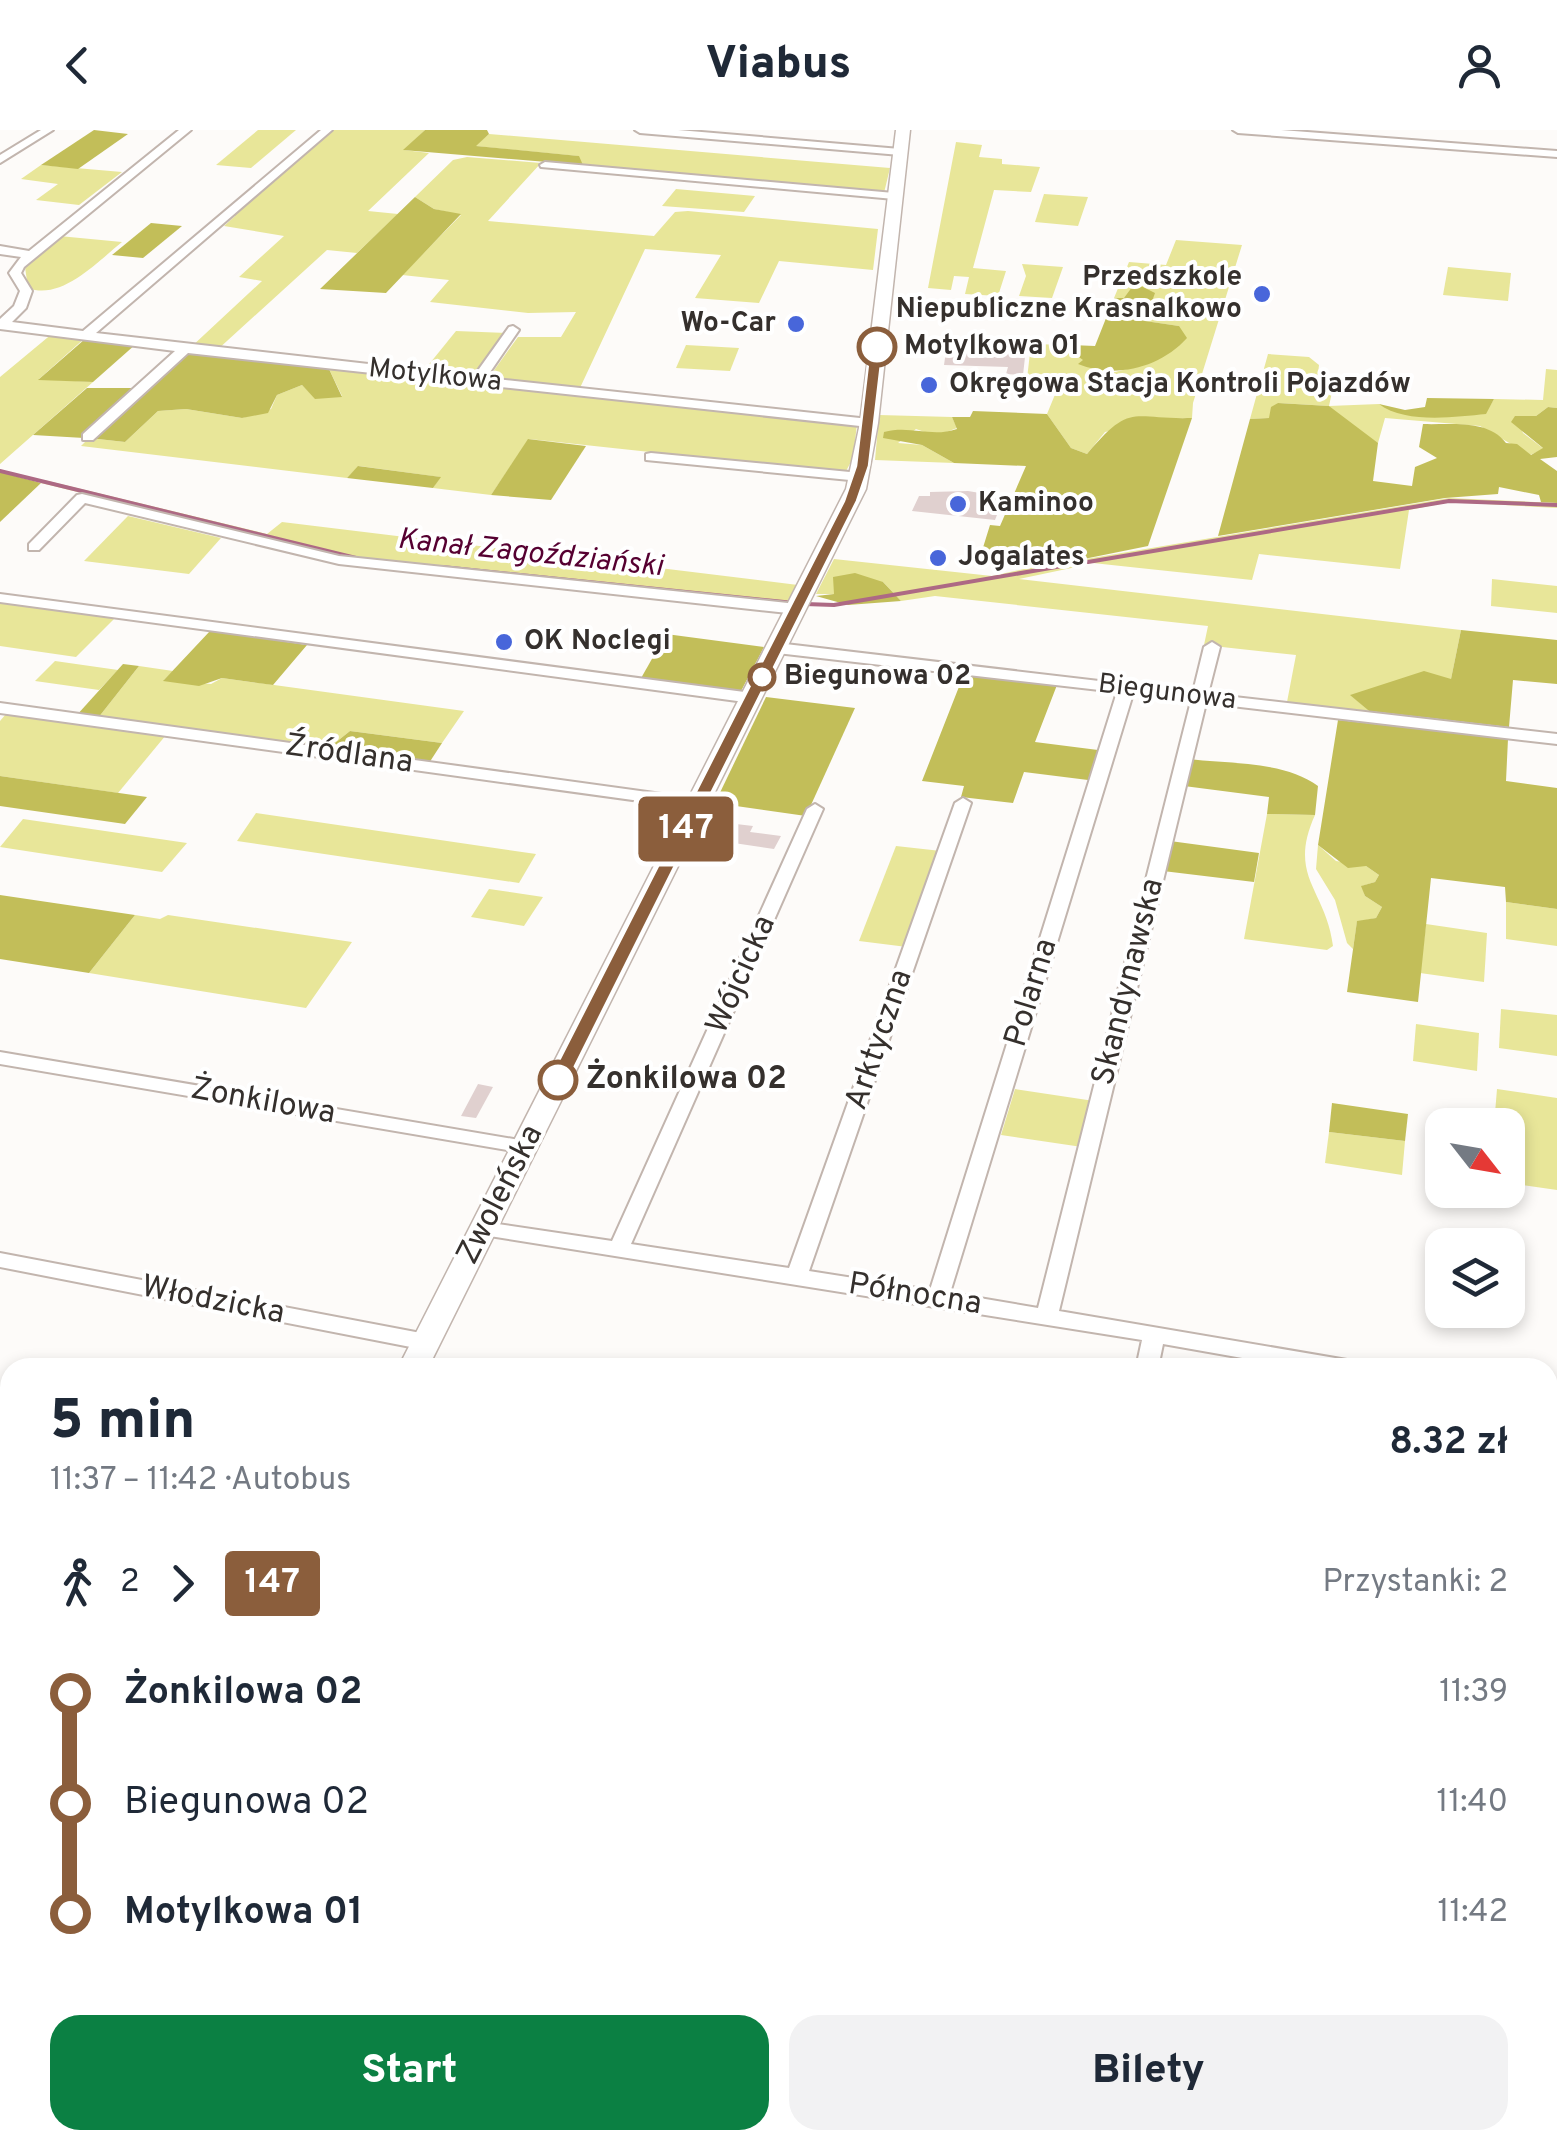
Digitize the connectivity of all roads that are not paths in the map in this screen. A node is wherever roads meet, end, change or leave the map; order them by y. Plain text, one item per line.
1 (48, 130) edge
2 (186, 130) edge
3 (328, 130) edge
4 (640, 130) edge
5 (903, 130) edge
6 (1238, 130) edge
7 (1323, 133) edge
8 (900, 152) junction
9 (1557, 154) edge
10 (0, 160) edge
11 (545, 164) dead end
12 (894, 196) junction
13 (0, 250) edge
14 (30, 255) junction
15 (1, 325) edge
16 (513, 330) dead end
17 (85, 336) junction
18 (185, 349) junction
19 (476, 381) junction
20 (869, 422) junction
21 (88, 437) dead end
22 (652, 457) dead end
23 (860, 477) junction
24 (34, 547) dead end
25 (0, 598) edge
26 (799, 605) junction
27 (1212, 647) dead end
28 (776, 648) junction
29 (1126, 687) junction
30 (1199, 696) junction
31 (752, 698) junction
32 (0, 708) edge
33 (1557, 739) edge
34 (962, 802) dead end
35 (698, 804) junction
36 (815, 809) dead end
37 (0, 1058) edge
38 (525, 1147) junction
39 (484, 1229) junction
40 (618, 1251) junction
41 (0, 1260) edge
42 (796, 1277) junction
43 (938, 1298) junction
44 (1048, 1317) junction
45 (1154, 1335) junction
46 (426, 1342) junction
47 (418, 1358) edge
48 (1150, 1358) edge
49 (1288, 1358) edge

1 - 10 street
2 - 14 street
3 - 17 street
4 - 8 street
5 - 8 street, Zwoleńska
6 - 7 street
7 - 9 street
8 - 12 street, Zwoleńska
11 - 12 street
12 - 20 street, Zwoleńska
13 - 14 street
14 - 15 street
15 - 17 street, Motylkowa
16 - 19 street
17 - 18 street, Motylkowa
18 - 19 street, Motylkowa
18 - 21 street
19 - 20 street, Motylkowa
20 - 23 street, Zwoleńska
22 - 23 street
23 - 26 street, Zwoleńska
24 - 26 street
25 - 31 street
26 - 28 street, Zwoleńska
27 - 30 street, Skandynawska
28 - 29 street, Biegunowa
28 - 31 street, Zwoleńska
29 - 30 street, Biegunowa
29 - 43 street, Polarna
30 - 33 street, Biegunowa
30 - 44 street, Skandynawska
31 - 35 street, Zwoleńska
32 - 35 street, Źródlana
34 - 42 street, Arktyczna
35 - 38 street, Zwoleńska
36 - 40 street, Wójcicka
37 - 38 street, Żonkilowa
38 - 39 street, Zwoleńska
39 - 40 street, Północna
39 - 46 street, Zwoleńska
40 - 42 street, Północna
41 - 46 street, Włodzicka
42 - 43 street, Północna
43 - 44 street, Północna
44 - 45 street, Północna
45 - 48 street
45 - 49 street, Północna
46 - 47 street, Zwoleńska

